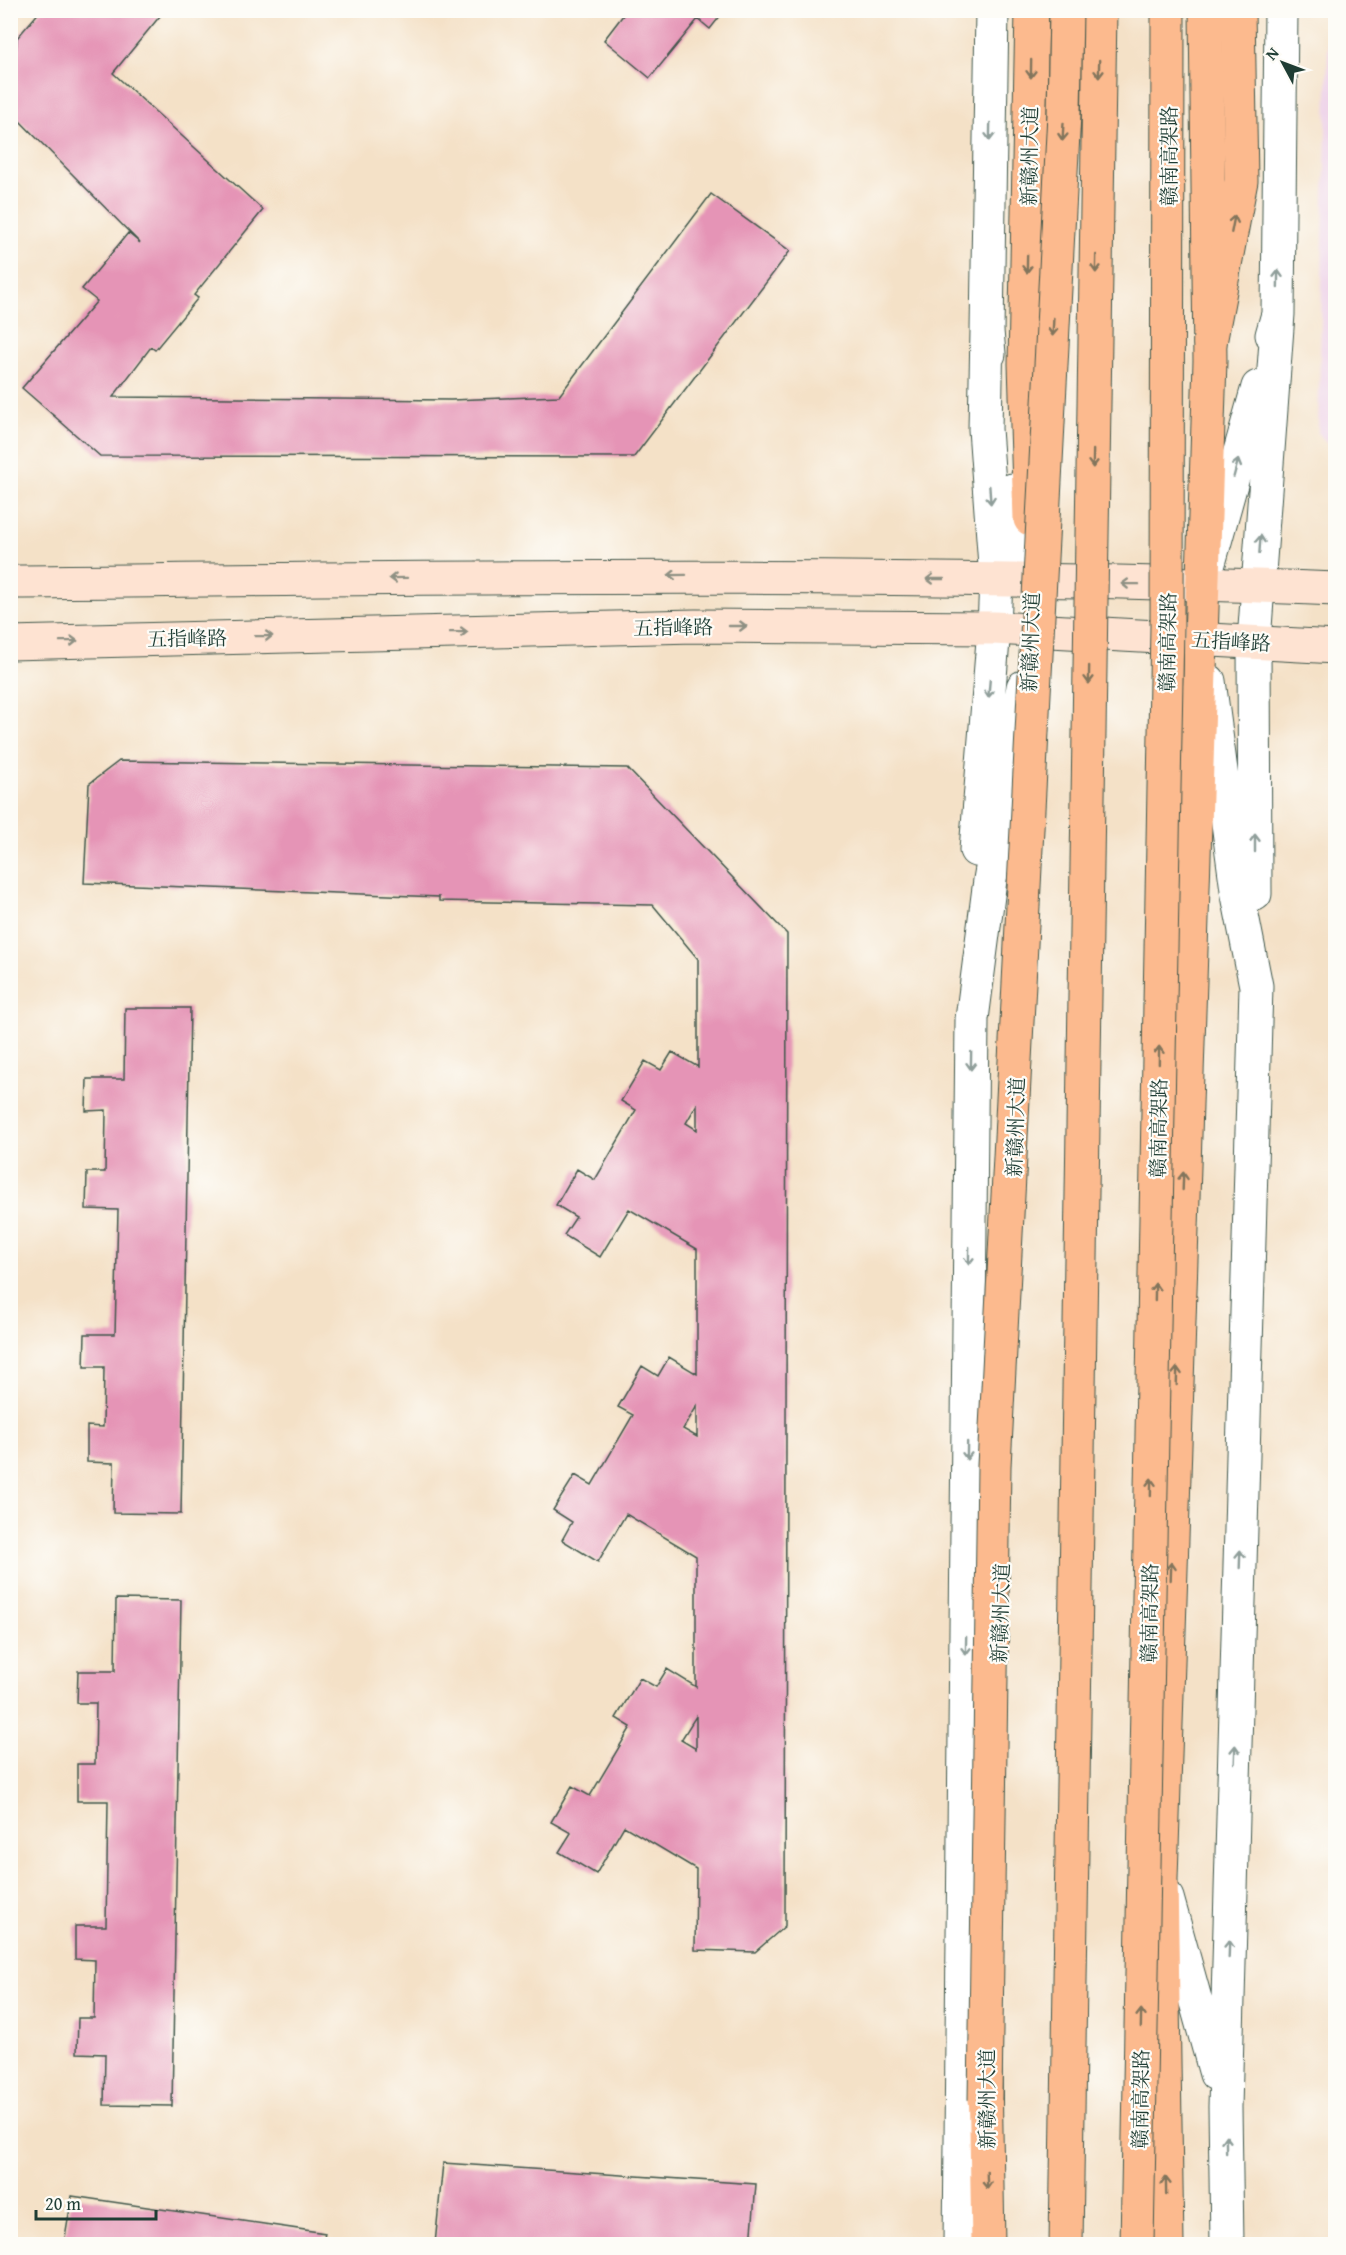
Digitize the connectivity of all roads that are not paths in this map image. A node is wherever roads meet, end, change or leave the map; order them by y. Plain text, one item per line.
1 (992, 10) edge
2 (1032, 10) edge
3 (1066, 10) edge
4 (1100, 10) edge
5 (1168, 10) edge
6 (1206, 10) edge
7 (1238, 10) edge
8 (1281, 10) edge
9 (1278, 314) junction
10 (987, 331) junction
11 (1210, 343) junction
12 (996, 579) junction
13 (10, 582) edge
14 (1032, 582) junction
15 (1203, 585) junction
16 (1257, 586) junction
17 (1335, 589) edge
18 (994, 628) junction
19 (1033, 630) junction
20 (1203, 639) junction
21 (1254, 641) junction
22 (10, 643) edge
23 (1335, 647) edge
24 (1256, 986) junction
25 (972, 1019) junction
26 (1161, 1879) junction
27 (985, 2100) junction
28 (1225, 2107) junction
29 (960, 2244) edge
30 (988, 2244) edge
31 (1066, 2244) edge
32 (1137, 2244) edge
33 (1167, 2244) edge
34 (1227, 2244) edge

1 -> 10 street
2 -> 14 main road, 新赣州大道
3 -> 27 main road, bridge
4 -> 31 main road, bridge
32 -> 5 main road, 赣南高架路, bridge
6 - 11 main road
11 -> 7 main road
9 -> 8 street
15 -> 9 street
16 -> 9 street
10 -> 12 street
10 - 14 street
11 - 15 main road
12 -> 13 main road
12 - 14 main road
12 - 18 street
15 -> 14 main road
14 - 19 main road, 新赣州大道
15 - 16 main road
15 - 20 main road
16 - 17 main road
16 - 21 street
18 - 19 main road, 五指峰路
22 -> 18 main road, 五指峰路
18 -> 25 street
19 - 20 main road, 五指峰路
19 - 25 street
19 - 27 main road, 新赣州大道
20 - 21 main road, 五指峰路
20 - 24 street
26 -> 20 main road
21 - 23 main road, 五指峰路
24 -> 21 street
28 -> 24 street
25 -> 29 street
26 - 28 street
33 -> 26 main road
27 -> 30 main road, 新赣州大道
34 -> 28 street

